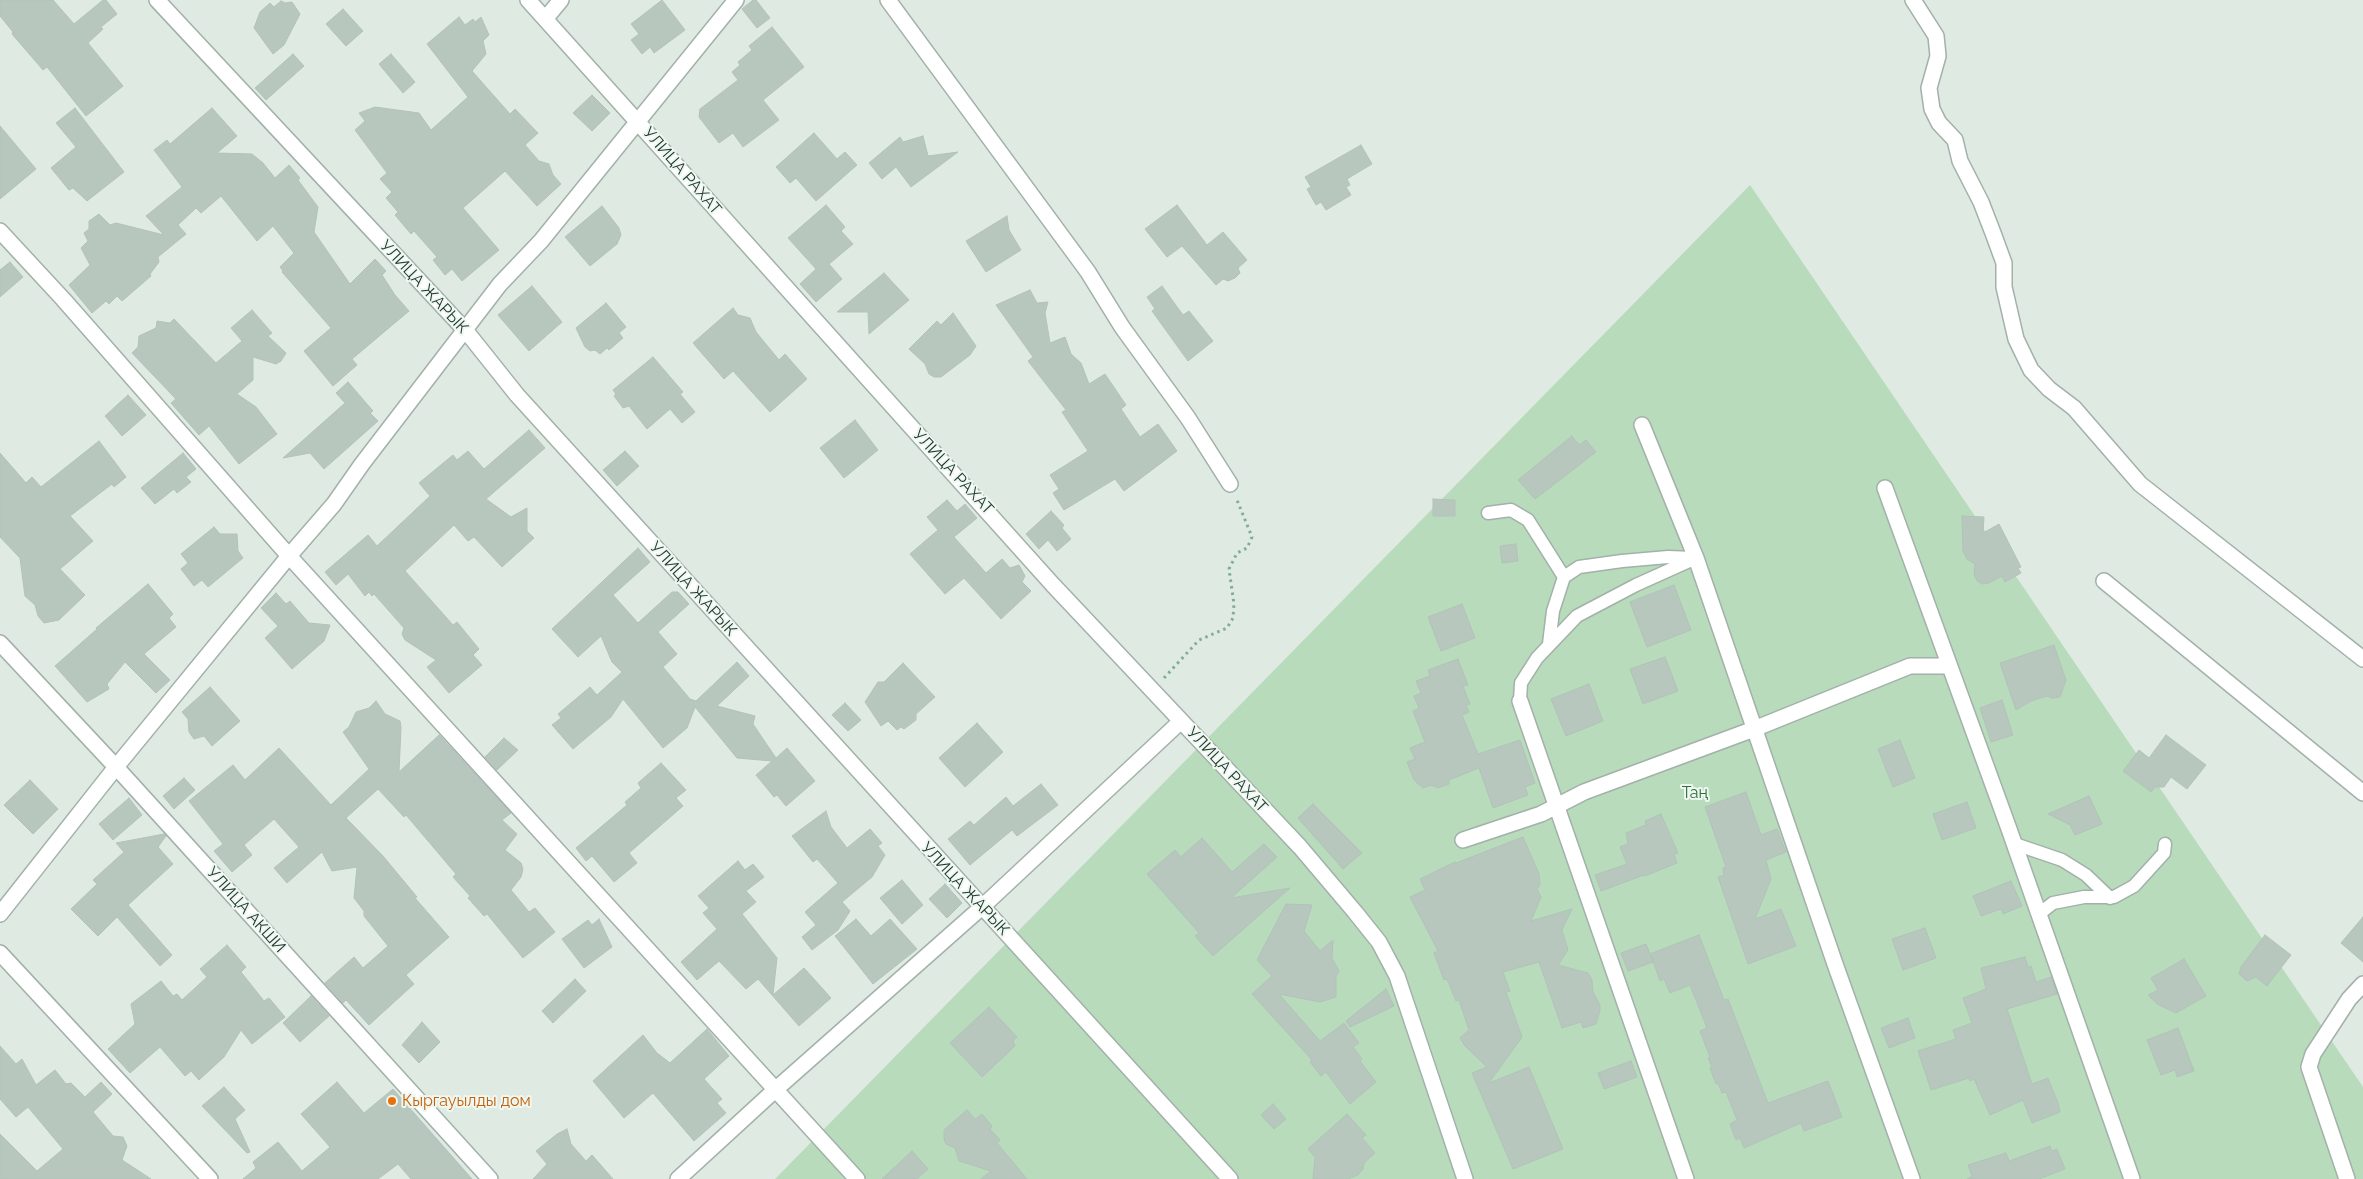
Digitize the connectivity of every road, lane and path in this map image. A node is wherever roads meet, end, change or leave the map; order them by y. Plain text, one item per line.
1 (156, 0) edge
2 (528, 0) edge
3 (562, 0) edge
4 (736, 0) edge
5 (888, 0) edge
6 (1913, 0) edge
7 (546, 18) junction
8 (637, 120) junction
9 (0, 231) edge
10 (466, 331) junction
11 (1642, 425) dead end
12 (1230, 484) joint
13 (1885, 488) dead end
14 (1488, 513) dead end
15 (289, 556) junction
16 (1696, 558) junction
17 (1564, 577) junction
18 (2104, 581) dead end
19 (0, 643) edge
20 (1549, 644) junction
21 (2363, 659) edge
22 (1949, 666) junction
23 (1153, 692) junction
24 (1520, 701) joint
25 (1180, 722) junction
26 (1754, 729) junction
27 (116, 767) junction
28 (2363, 793) edge
29 (1557, 808) junction
30 (1463, 840) dead end
31 (2015, 844) junction
32 (2166, 844) dead end
33 (2110, 898) junction
34 (982, 907) junction
35 (0, 914) edge
36 (2039, 914) junction
37 (0, 953) edge
38 (2362, 986) edge
39 (775, 1090) junction
40 (210, 1179) edge
41 (490, 1179) edge
42 (678, 1179) edge
43 (857, 1179) edge
44 (1230, 1179) edge
45 (1466, 1179) edge
46 (1686, 1179) edge
47 (1912, 1179) edge
48 (2132, 1179) edge
49 (2347, 1179) edge

1 - 10 street, УЛИЦА ЖАРЫК
2 - 7 street, УЛИЦА РАХАТ
3 - 7 street
4 - 8 street
5 - 12 street
6 - 21 street
7 - 8 street, УЛИЦА РАХАТ
8 - 10 street
8 - 23 street, УЛИЦА РАХАТ
9 - 15 street
10 - 15 street
10 - 34 street, УЛИЦА ЖАРЫК
11 - 16 street
12 - 23 path
13 - 22 street
14 - 17 lane
15 - 27 street
15 - 39 street
16 - 17 lane
16 - 20 lane
16 - 26 street
17 - 20 lane
18 - 28 street
19 - 27 street, УЛИЦА АКШИ
20 - 24 lane
22 - 26 street
22 - 31 street
23 - 25 street, УЛИЦА РАХАТ
24 - 29 street
25 - 34 street
25 - 45 street, УЛИЦА РАХАТ
26 - 29 street
26 - 47 street
27 - 35 street
27 - 41 street, УЛИЦА АКШИ
29 - 30 street
29 - 46 street
31 - 33 lane
31 - 36 street
32 - 33 lane
33 - 36 lane
34 - 39 street
34 - 44 street, УЛИЦА ЖАРЫК
36 - 48 street
37 - 40 street
38 - 49 street
39 - 42 street
39 - 43 street

